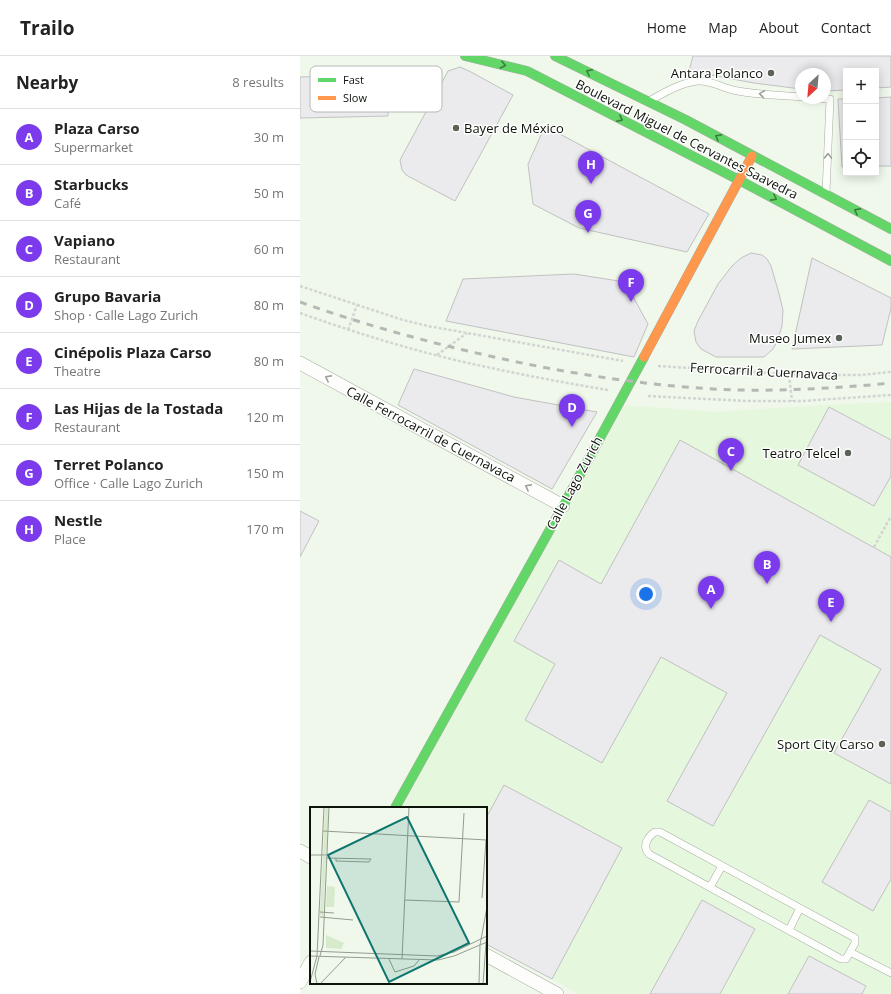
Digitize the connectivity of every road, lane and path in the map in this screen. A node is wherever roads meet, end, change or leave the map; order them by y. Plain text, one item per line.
1 (465, 56) edge
2 (555, 56) edge
3 (795, 97) edge
4 (648, 101) junction
5 (830, 104) edge
6 (752, 156) junction
7 (739, 180) junction
8 (826, 195) junction
9 (891, 229) edge
10 (891, 261) edge
11 (300, 286) edge
12 (357, 305) junction
13 (300, 313) edge
14 (348, 330) junction
15 (468, 333) junction
16 (437, 356) junction
17 (626, 361) dead end
18 (300, 363) edge
19 (662, 366) dead end
20 (891, 372) edge
21 (789, 375) junction
22 (610, 391) dead end
23 (891, 395) edge
24 (648, 396) dead end
25 (792, 401) junction
26 (563, 506) junction
27 (891, 516) edge
28 (874, 547) dead end
29 (396, 807) edge
30 (300, 851) edge
31 (310, 856) edge
32 (722, 866) junction
33 (710, 888) junction
34 (800, 908) junction
35 (789, 930) junction
36 (850, 952) junction
37 (487, 956) edge
38 (310, 964) edge
39 (891, 973) edge
40 (300, 982) edge
41 (557, 994) edge

1 -> 7 main road, Boulevard Miguel de Cervantes Saavedra
4 -> 2 main road, Boulevard Miguel de Cervantes Saavedra
3 -> 4 lane
6 -> 4 main road, Boulevard Miguel de Cervantes Saavedra
8 -> 5 lane
6 - 7 main road, Calle Lago Zurich
6 - 8 main road, Boulevard Miguel de Cervantes Saavedra
7 -> 10 main road, Boulevard Miguel de Cervantes Saavedra
7 - 26 main road, Calle Lago Zurich
9 -> 8 main road, Boulevard Miguel de Cervantes Saavedra
11 - 12 path
12 - 14 path
12 - 15 path
13 - 14 path
14 - 16 path
15 - 16 path
15 - 17 path
16 - 22 path
26 -> 18 street, Calle Ferrocarril de Cuernavaca
19 - 21 path, Ferrocarril a Cuernavaca
20 - 21 path, Ferrocarril a Cuernavaca
21 - 25 path
23 - 25 path
24 - 25 path
26 - 29 main road, Calle Lago Zurich
27 - 28 path
30 - 31 street
32 - 33 lane
32 - 33 lane
32 - 34 lane
33 - 35 lane
34 - 35 lane
34 - 36 lane
35 - 36 lane
36 - 39 lane
37 - 41 street
38 - 40 street

